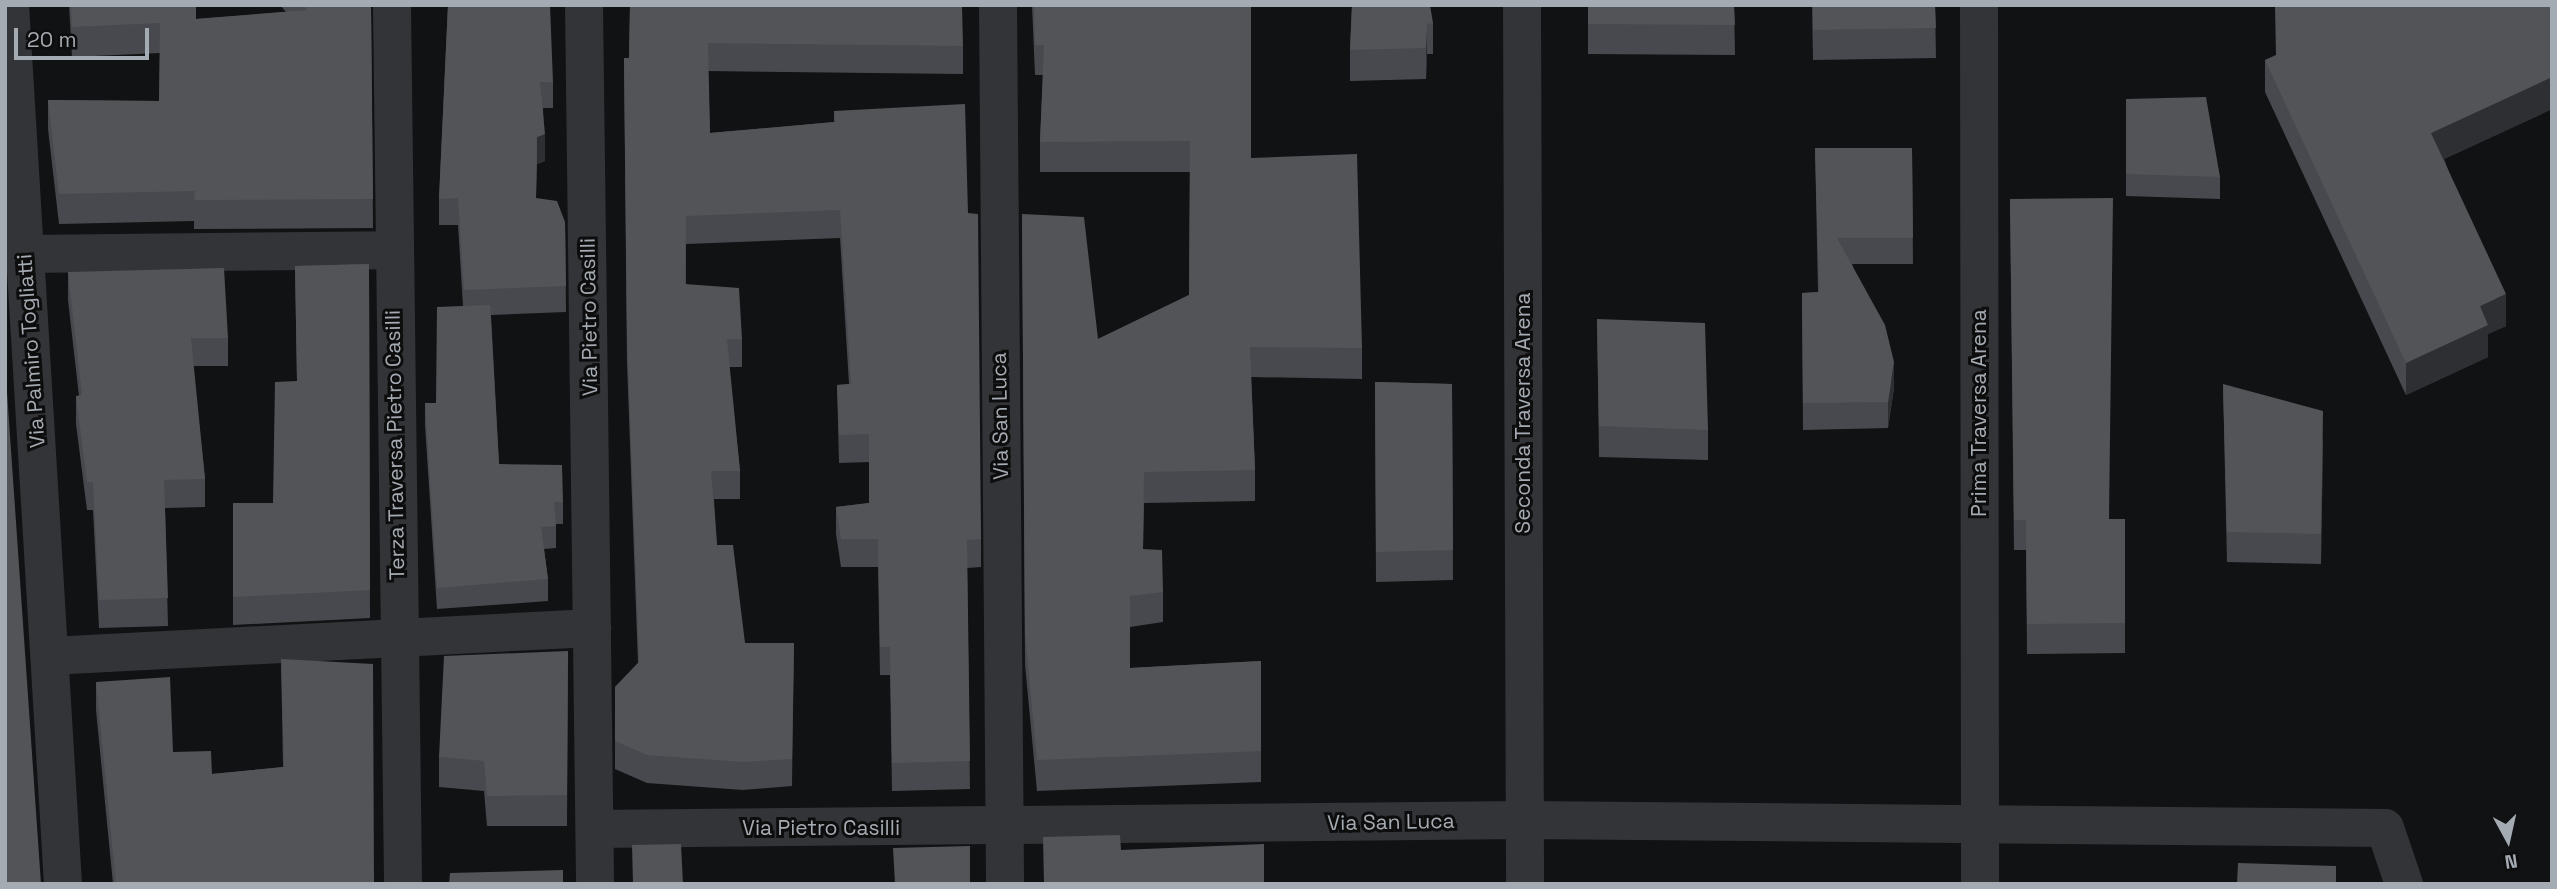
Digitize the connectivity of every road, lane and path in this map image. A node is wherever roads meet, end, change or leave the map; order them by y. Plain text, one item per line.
1 (10, 5) edge
2 (391, 5) edge
3 (584, 5) edge
4 (998, 5) edge
5 (1522, 5) edge
6 (1979, 5) edge
7 (390, 250) junction
8 (25, 254) junction
9 (592, 628) junction
10 (400, 638) junction
11 (50, 656) junction
12 (1524, 820) junction
13 (1980, 821) junction
14 (1005, 827) junction
15 (595, 829) junction
16 (63, 884) edge
17 (403, 884) edge
18 (594, 884) edge
19 (1005, 884) edge
20 (1525, 884) edge
21 (1980, 884) edge
22 (2404, 884) edge

1 - 8 street, Via Palmiro Togliatti
2 - 7 street, Terza Traversa Pietro Casilli
3 - 9 street, Via Pietro Casilli
4 - 14 street, Via San Luca
5 - 12 street, Seconda Traversa Arena
6 - 13 street, Prima Traversa Arena
7 - 8 street
7 - 10 street, Terza Traversa Pietro Casilli
8 - 11 street, Via Palmiro Togliatti
9 - 10 street
9 - 15 street, Via Pietro Casilli
10 - 11 street
10 - 17 street, Terza Traversa Pietro Casilli
11 - 16 street, Via Palmiro Togliatti
12 - 13 street
12 - 14 street, Via San Luca
12 - 20 street, Seconda Traversa Arena
13 - 21 street, Prima Traversa Arena
13 - 22 street
14 - 15 street, Via Pietro Casilli
14 - 19 street, Via San Luca
15 - 18 street, Via Pietro Casilli

